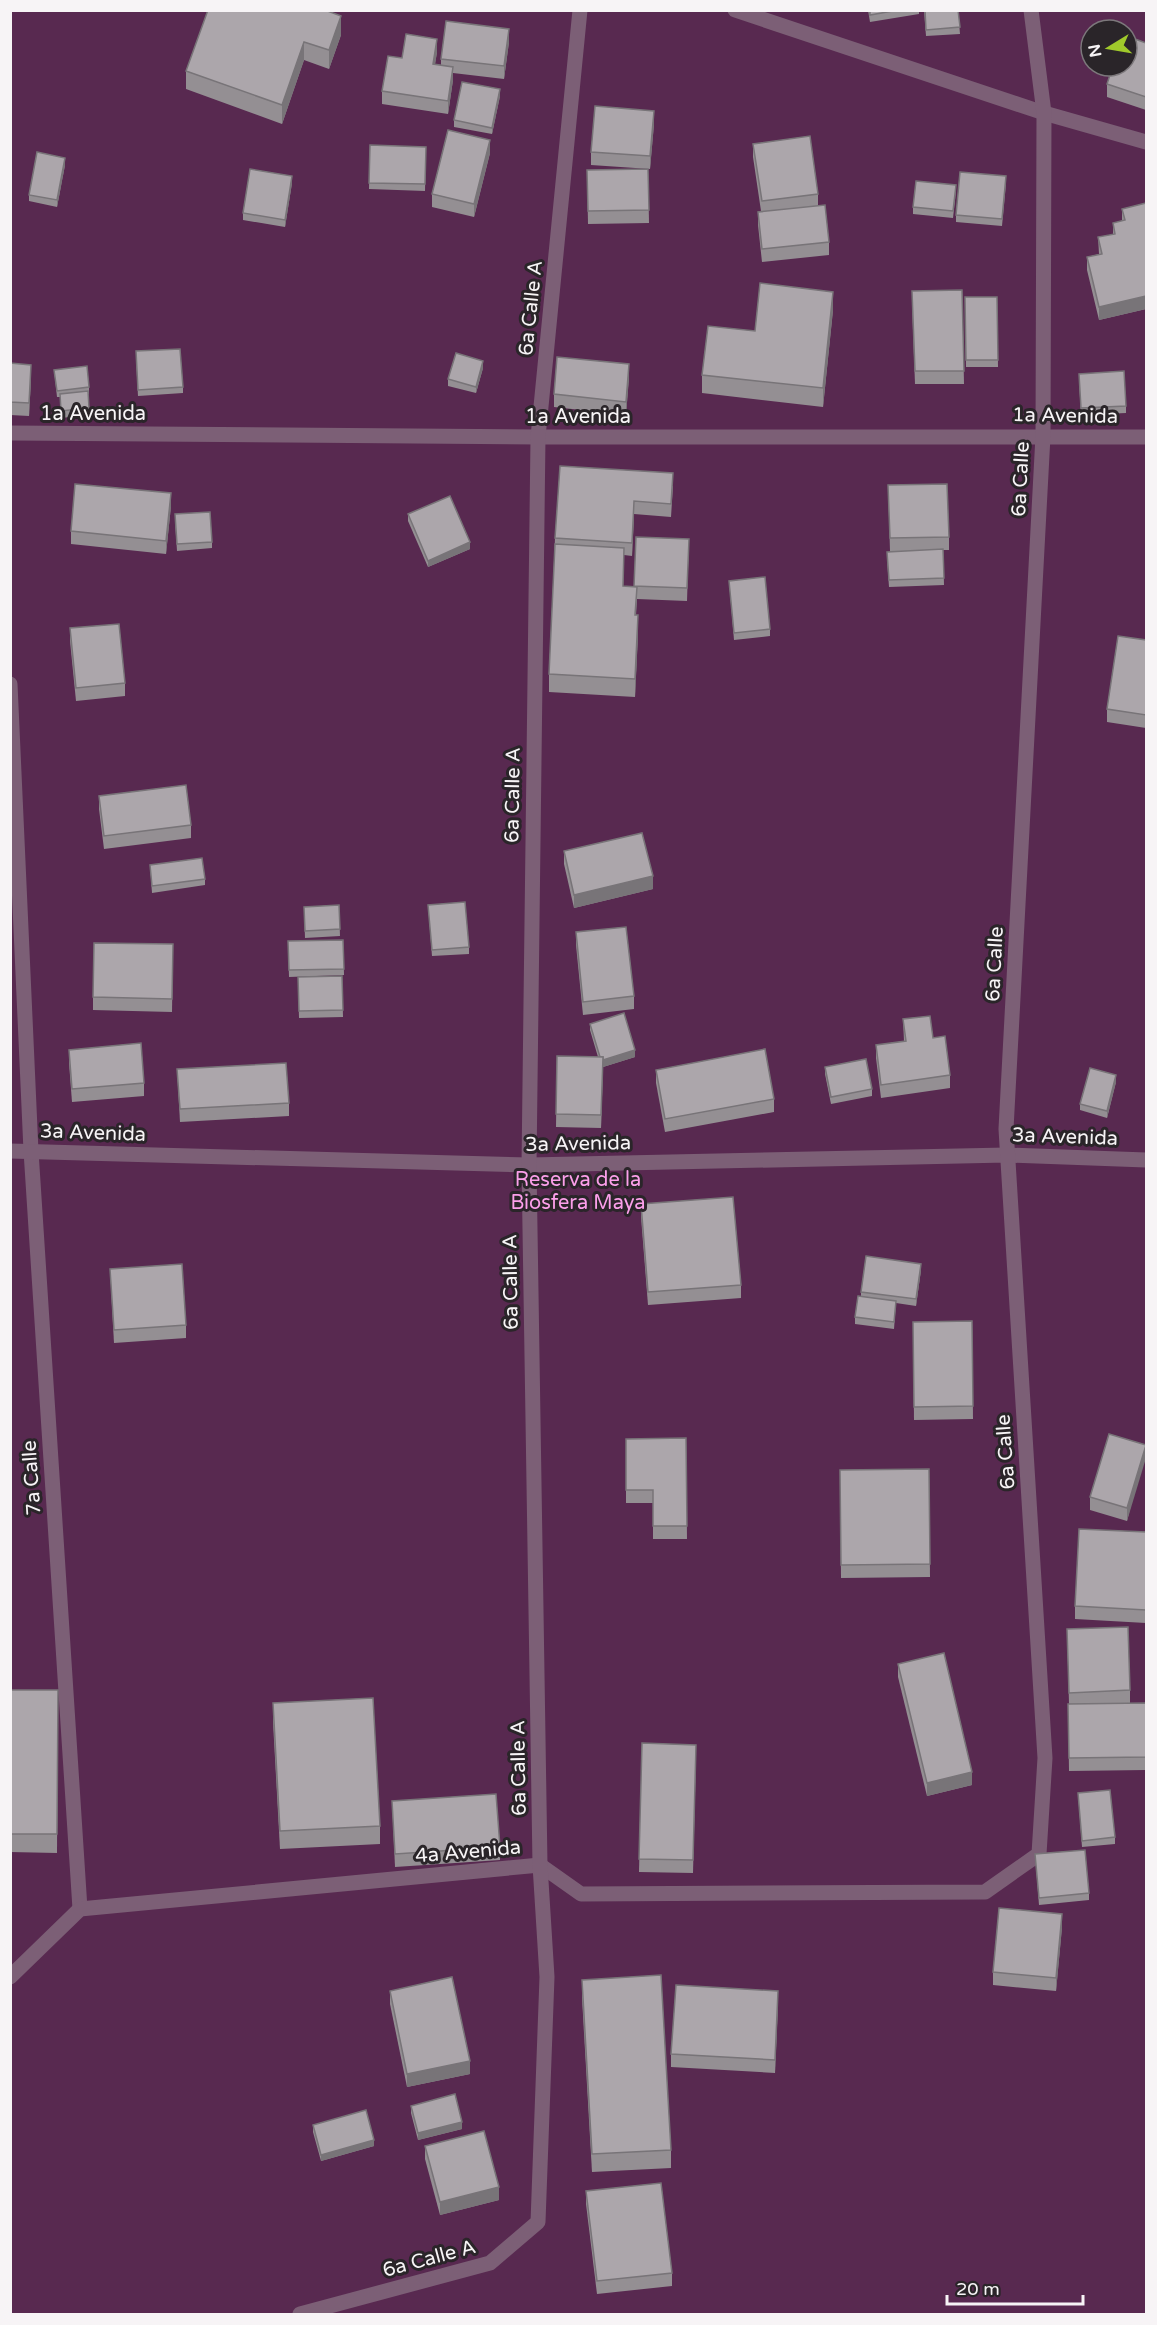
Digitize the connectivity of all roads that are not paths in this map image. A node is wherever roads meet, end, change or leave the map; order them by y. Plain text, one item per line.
1 (580, 10) edge
2 (735, 10) edge
3 (1031, 10) edge
4 (1044, 113) junction
5 (1146, 142) edge
6 (10, 433) edge
7 (1043, 436) junction
8 (538, 437) junction
9 (1146, 437) edge
10 (10, 684) edge
11 (10, 1151) edge
12 (31, 1151) junction
13 (1007, 1155) junction
14 (1146, 1160) edge
15 (529, 1165) junction
16 (540, 1865) junction
17 (985, 1892) joint
18 (80, 1909) junction
19 (10, 1977) edge
20 (300, 2314) edge

1 - 8 street, 6a Calle A
2 - 4 street
3 - 4 street, 6a Calle
4 - 5 street
4 - 7 street, 6a Calle
6 - 8 street, 1a Avenida
7 - 8 street, 1a Avenida
7 - 9 street, 1a Avenida
7 - 13 street, 6a Calle
8 - 15 street, 6a Calle A
10 - 12 street, 7a Calle
11 - 12 street, 3a Avenida
12 - 15 street, 3a Avenida
12 - 18 street, 7a Calle
13 - 14 street, 3a Avenida
13 - 15 street, 3a Avenida
13 - 17 street, 6a Calle
15 - 16 street, 6a Calle A
16 - 17 street, 4a Avenida
16 - 18 street, 4a Avenida
16 - 20 street, 6a Calle A
18 - 19 street

